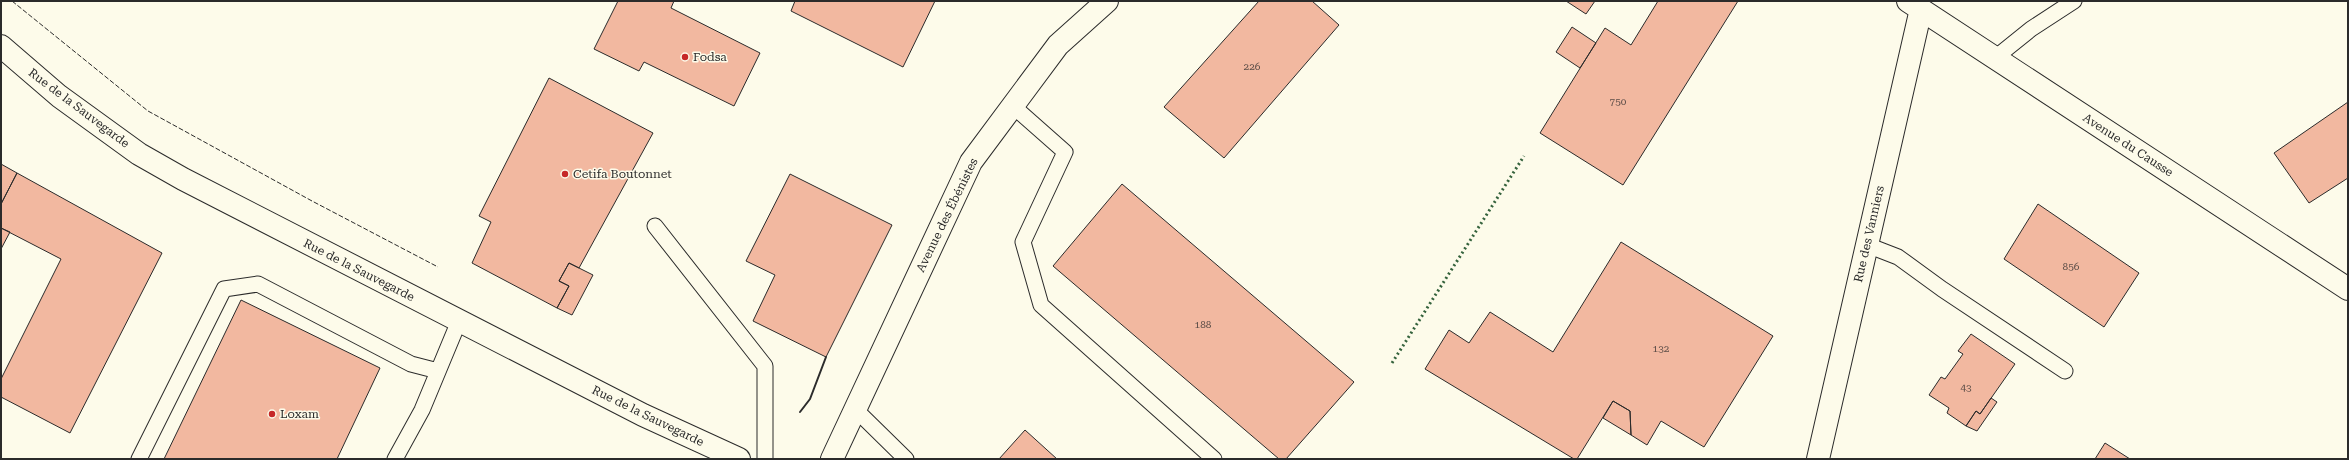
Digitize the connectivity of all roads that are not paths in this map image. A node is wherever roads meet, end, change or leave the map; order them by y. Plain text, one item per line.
1 (1107, 1) edge
2 (2074, 1) edge
3 (1914, 5) edge
4 (1, 46) edge
5 (1995, 58) junction
6 (1013, 106) junction
7 (654, 226) dead end
8 (1867, 245) junction
9 (2348, 289) edge
10 (460, 321) junction
11 (438, 371) junction
12 (2065, 371) dead end
13 (855, 409) junction
14 (139, 459) edge
15 (395, 459) edge
16 (739, 459) edge
17 (765, 459) edge
18 (832, 459) edge
19 (906, 459) edge
20 (1214, 459) edge
21 (1818, 459) edge

1 - 6 street, Avenue des Ébénistes
2 - 5 lane
3 - 5 street, Avenue du Causse
3 - 8 street, Rue des Vanniers
4 - 10 street, Rue de la Sauvegarde
5 - 9 street, Avenue du Causse
6 - 13 street, Avenue des Ébénistes
6 - 20 lane
7 - 17 lane
8 - 12 lane
8 - 21 street, Rue des Vanniers
10 - 11 lane
10 - 16 street, Rue de la Sauvegarde
11 - 14 lane
11 - 15 lane
13 - 18 street, Avenue des Ébénistes
13 - 19 lane

